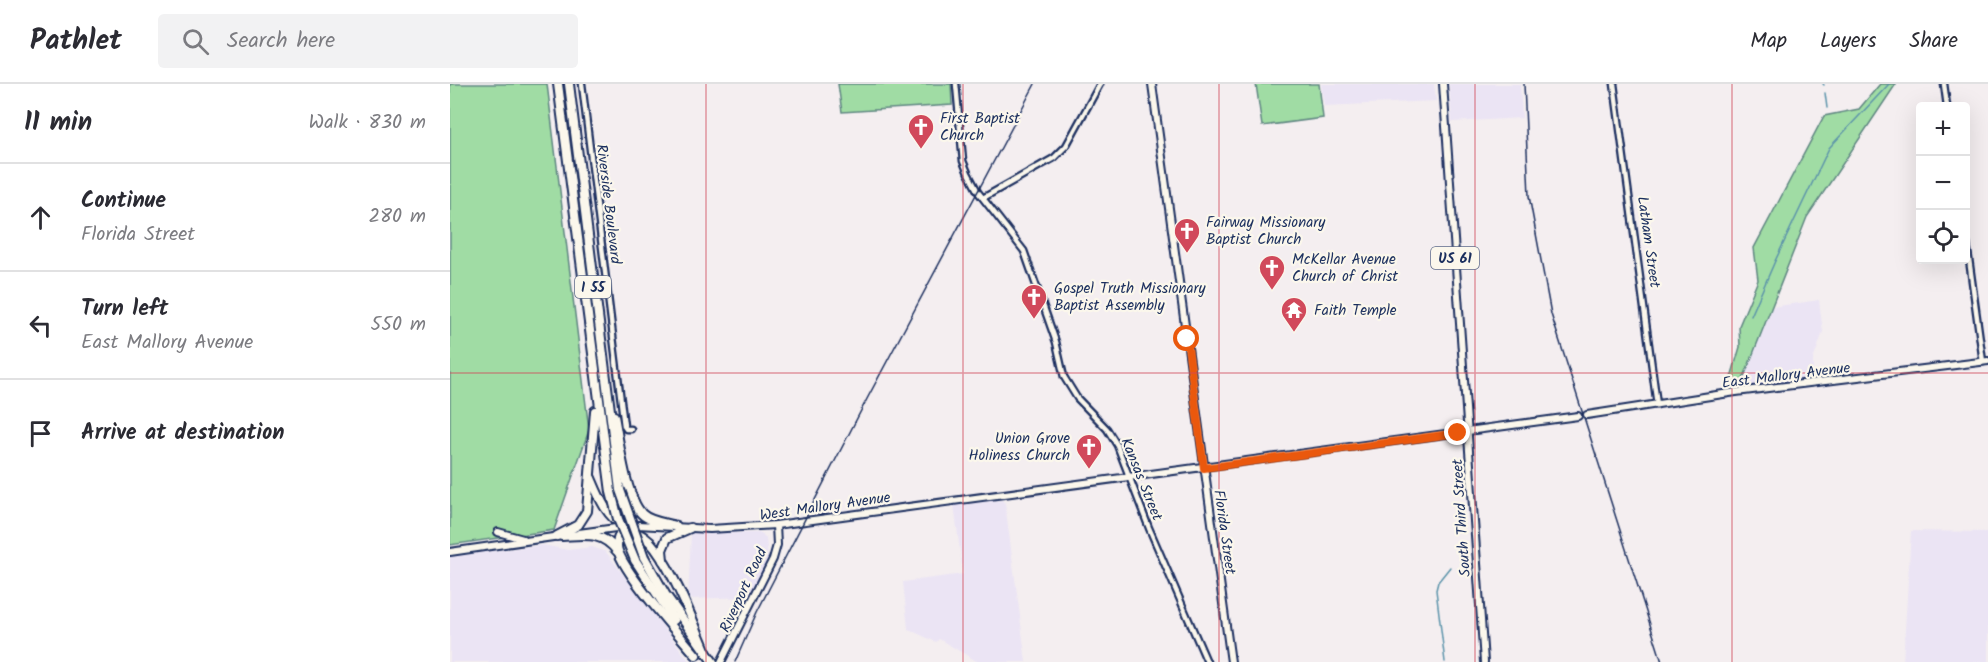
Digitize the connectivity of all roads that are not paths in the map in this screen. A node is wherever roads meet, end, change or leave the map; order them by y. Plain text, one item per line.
1 (558, 84) edge
2 (569, 84) edge
3 (582, 84) edge
4 (956, 84) edge
5 (1100, 84) edge
6 (1152, 84) edge
7 (1443, 84) edge
8 (1614, 84) edge
9 (1944, 84) edge
10 (1946, 102) edge
11 (983, 198) junction
12 (1969, 264) edge
13 (1985, 361) edge
14 (605, 382) junction
15 (595, 383) junction
16 (1657, 405) junction
17 (1587, 415) dead end
18 (1578, 416) dead end
19 (631, 429) dead end
20 (1467, 432) junction
21 (1204, 468) junction
22 (591, 478) junction
23 (1129, 478) junction
24 (616, 491) junction
25 (634, 502) junction
26 (776, 525) junction
27 (623, 526) junction
28 (676, 526) junction
29 (690, 528) junction
30 (498, 532) dead end
31 (557, 536) junction
32 (529, 540) junction
33 (617, 551) junction
34 (450, 552) edge
35 (663, 564) junction
36 (651, 595) junction
37 (689, 621) junction
38 (710, 656) edge
39 (698, 658) edge
40 (1483, 661) edge
41 (721, 662) edge
42 (1207, 662) edge
43 (1231, 662) edge

1 - 15 highway, I 55
2 - 14 highway, I 55
3 - 19 street, Riverside Boulevard
4 - 11 street, Kansas Street
5 - 11 street
6 - 21 main road, Florida Street
7 - 20 main road, South Third Street / US 61
8 - 16 street, Latham Street
9 - 10 street
11 - 23 street, Kansas Street
12 - 13 street
13 - 16 main road, East Mallory Avenue
14 - 24 highway, I 55
14 - 25 highway
15 - 22 highway
15 - 24 highway, I 55
16 - 17 main road, East Mallory Avenue
18 - 20 main road
20 - 21 main road
20 - 40 main road, South Third Street / US 61
21 - 23 main road, West Mallory Avenue
21 - 43 main road, Florida Street
22 - 27 highway
22 - 31 highway
23 - 26 main road, West Mallory Avenue
23 - 42 street, Kansas Street
24 - 36 highway, I 55, bridge
24 - 37 highway, I 55, bridge
25 - 27 highway
25 - 28 highway
26 - 29 main road, West Mallory Avenue
26 - 41 main road, Riverport Road
27 - 28 main road, West Mallory Avenue
27 - 31 main road, West Mallory Avenue
27 - 33 highway
27 - 35 highway
28 - 29 main road, West Mallory Avenue
29 - 35 highway
30 - 32 main road
31 - 32 main road, West Mallory Avenue
31 - 33 highway
32 - 34 main road, West Mallory Avenue
33 - 36 highway
35 - 37 highway
36 - 39 highway, I 55
37 - 38 highway

